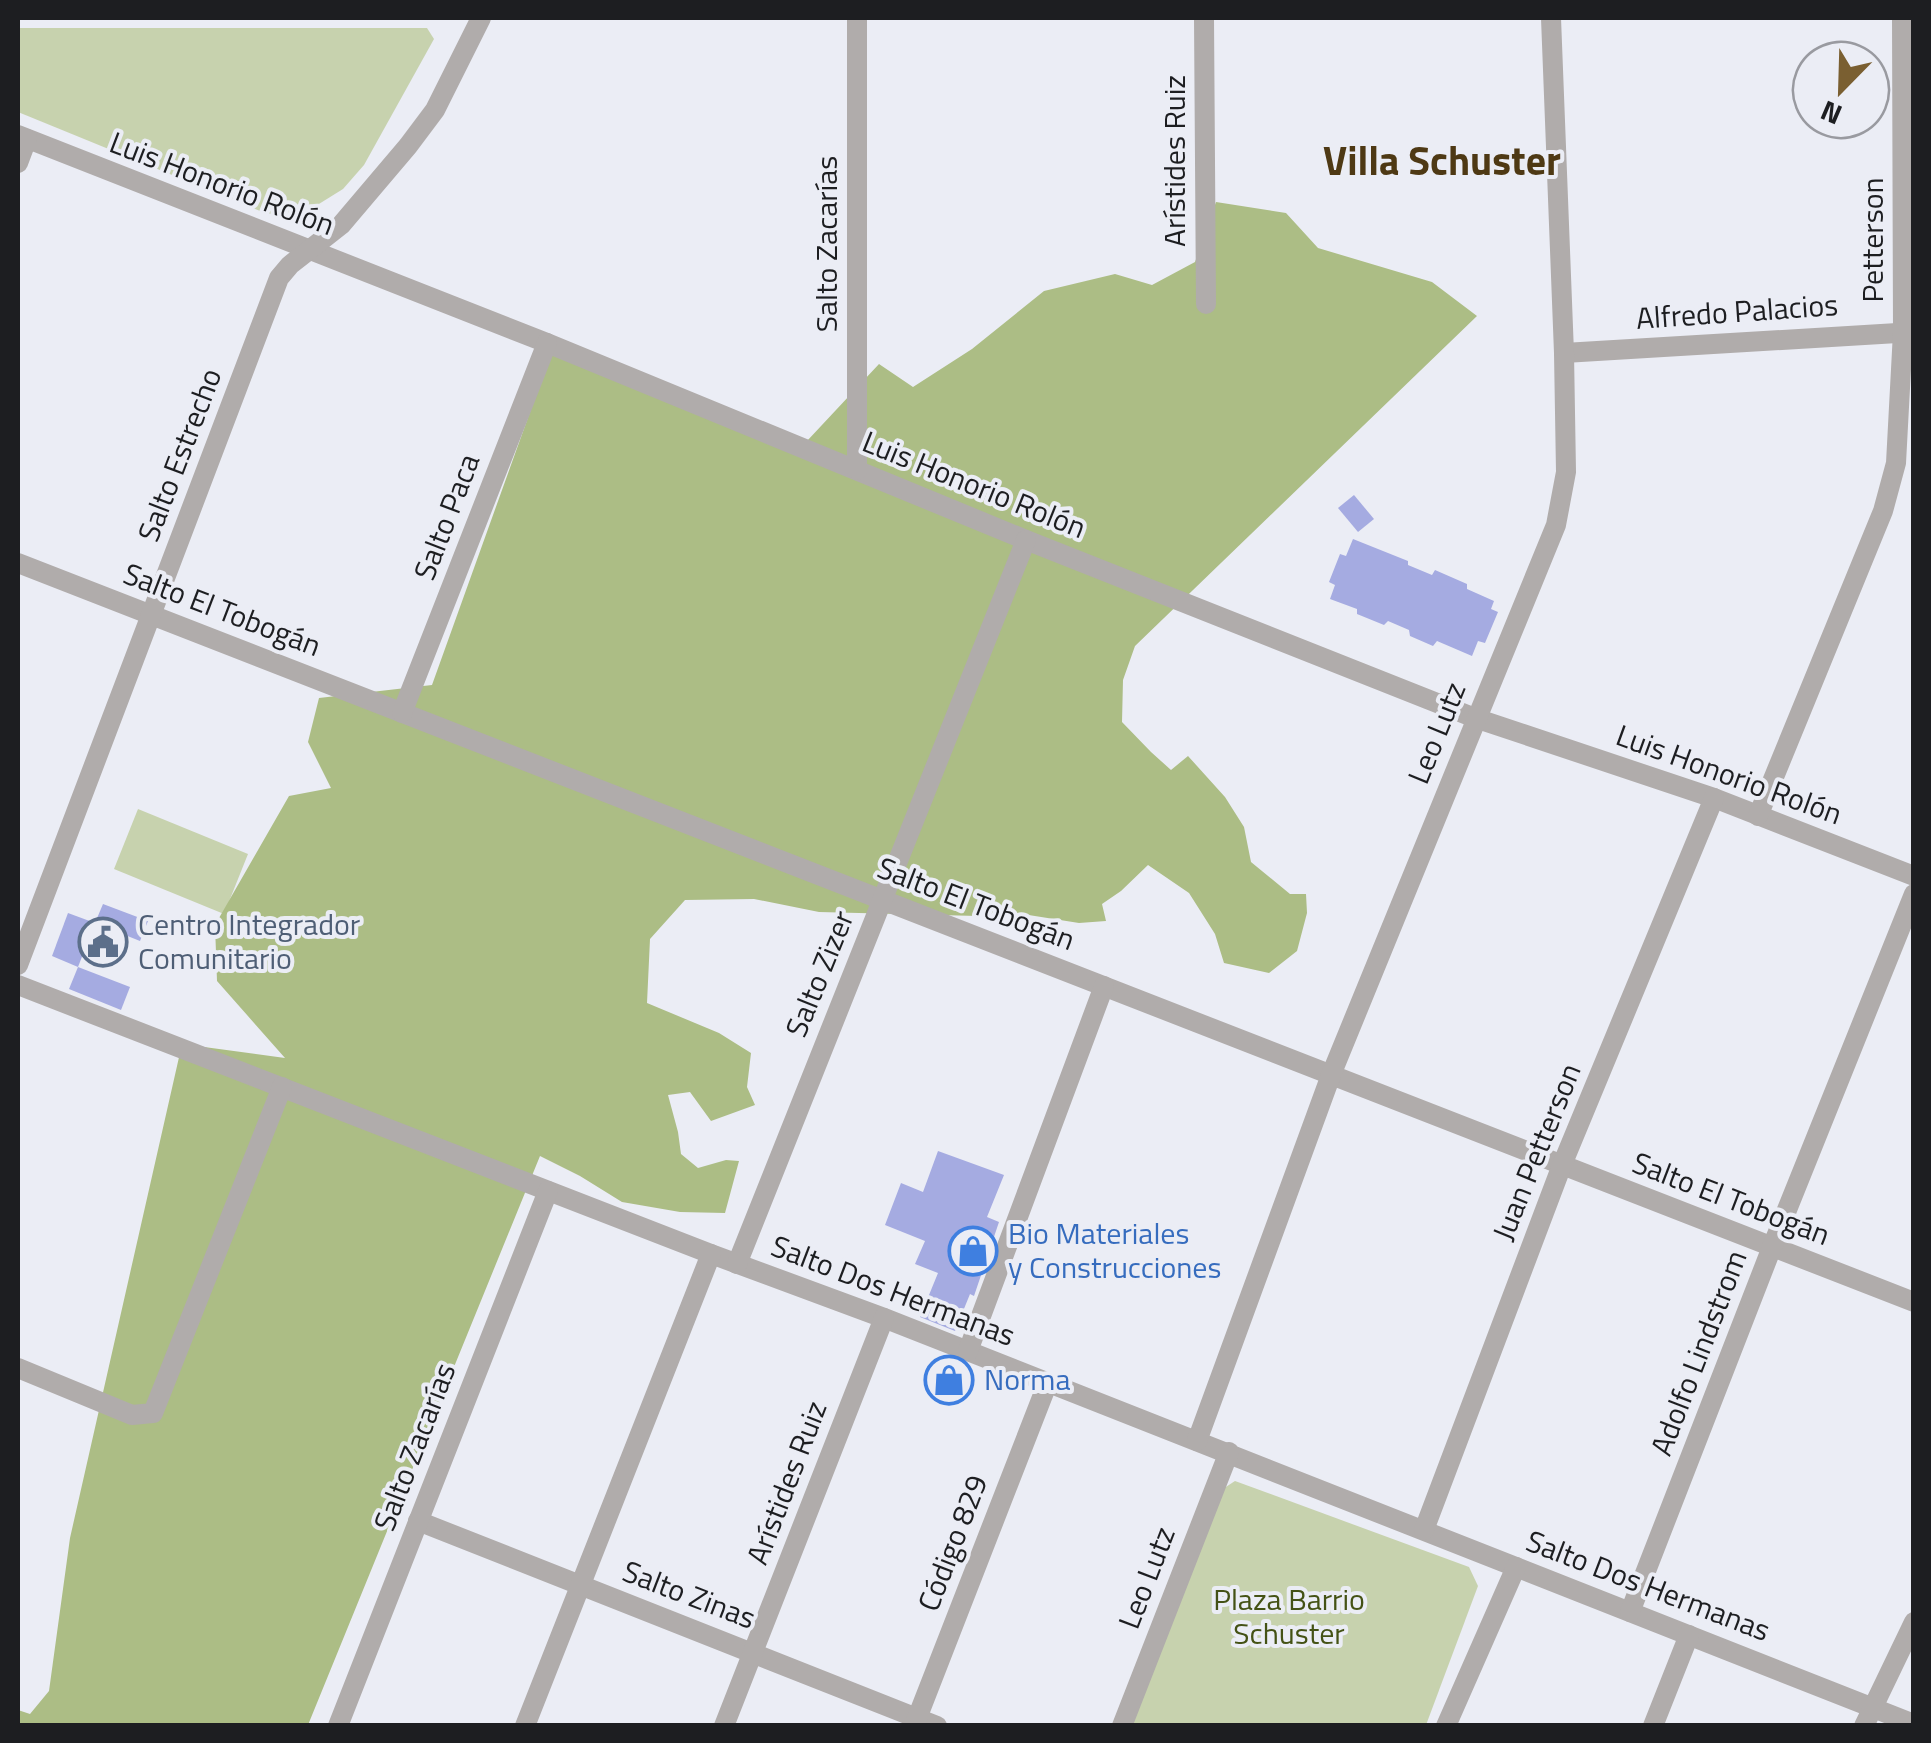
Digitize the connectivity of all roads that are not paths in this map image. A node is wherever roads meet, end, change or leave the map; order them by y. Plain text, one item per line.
1 (480, 18) edge
2 (858, 18) edge
3 (1204, 18) edge
4 (1551, 18) edge
5 (1902, 18) edge
6 (22, 137) edge
7 (18, 163) edge
8 (310, 251) junction
9 (1206, 304) dead end
10 (1908, 332) edge
11 (547, 342) junction
12 (1564, 352) junction
13 (1905, 467) edge
14 (857, 470) junction
15 (1026, 540) junction
16 (18, 563) edge
17 (152, 615) junction
18 (402, 713) junction
19 (1475, 718) junction
20 (1714, 798) junction
21 (1758, 816) junction
22 (1914, 876) edge
23 (1914, 894) edge
24 (882, 900) junction
25 (18, 965) edge
26 (18, 984) edge
27 (1104, 986) junction
28 (1331, 1075) junction
29 (282, 1087) junction
30 (1562, 1165) junction
31 (548, 1191) junction
32 (1772, 1247) junction
33 (711, 1254) junction
34 (737, 1264) junction
35 (1914, 1302) edge
36 (884, 1318) junction
37 (968, 1351) junction
38 (18, 1368) edge
39 (1048, 1382) junction
40 (1197, 1441) junction
41 (1229, 1452) junction
42 (418, 1521) junction
43 (1424, 1530) junction
44 (1516, 1567) junction
45 (580, 1585) junction
46 (1630, 1612) junction
47 (1914, 1622) edge
48 (1689, 1635) junction
49 (752, 1653) junction
50 (1868, 1716) edge
51 (915, 1721) edge
52 (1914, 1724) edge
53 (338, 1726) edge
54 (525, 1726) edge
55 (724, 1726) edge
56 (938, 1726) edge
57 (1122, 1726) edge
58 (1446, 1726) edge
59 (1653, 1726) edge

1 - 8 street, Salto Estrecho
2 - 14 street, Salto Zacarías
3 - 9 street, Arístides Ruiz
4 - 12 street, Leo Lutz
5 - 10 street, Petterson
6 - 7 street
6 - 8 street, Luis Honorio Rolón
8 - 11 street, Luis Honorio Rolón
8 - 17 street, Salto Estrecho
10 - 12 street, Alfredo Palacios
10 - 13 street, Petterson
11 - 14 street, Luis Honorio Rolón
11 - 18 street, Salto Paca
12 - 19 street, Leo Lutz
13 - 21 street
14 - 15 street, Luis Honorio Rolón
15 - 19 street, Luis Honorio Rolón
15 - 24 street, Salto Zizer
16 - 17 street, Salto El Tobogán
17 - 18 street, Salto El Tobogán
17 - 25 street, Salto Estrecho
18 - 24 street, Salto El Tobogán
19 - 20 street, Luis Honorio Rolón
19 - 28 street, Leo Lutz
20 - 21 street, Luis Honorio Rolón
20 - 30 street, Juan Petterson
21 - 22 street, Luis Honorio Rolón
23 - 32 street, Adolfo Lindstrom
24 - 27 street, Salto El Tobogán
24 - 34 street, Salto Zizer
26 - 29 street, Salto Dos Hermanas
27 - 28 street, Salto El Tobogán
27 - 37 street
28 - 30 street, Salto El Tobogán
28 - 40 street, Leo Lutz
29 - 31 street, Salto Dos Hermanas
29 - 38 street
30 - 32 street, Salto El Tobogán
30 - 43 street, Juan Petterson
31 - 33 street, Salto Dos Hermanas
31 - 42 street, Salto Zacarías
32 - 35 street, Salto El Tobogán
32 - 46 street, Adolfo Lindstrom
33 - 34 street, Salto Dos Hermanas
33 - 45 street
34 - 36 street, Salto Dos Hermanas
36 - 37 street, Salto Dos Hermanas
36 - 49 street, Arístides Ruiz
37 - 39 street, Salto Dos Hermanas
39 - 40 street, Salto Dos Hermanas
39 - 51 street, Código 829
40 - 41 street, Salto Dos Hermanas
41 - 43 street, Salto Dos Hermanas
41 - 57 street, Leo Lutz
42 - 45 street, Salto Zinas
42 - 53 street, Salto Zacarías
43 - 44 street, Salto Dos Hermanas
44 - 46 street, Salto Dos Hermanas
44 - 58 street
45 - 49 street, Salto Zinas
45 - 54 street
46 - 48 street, Salto Dos Hermanas
47 - 50 street
48 - 50 street, Salto Dos Hermanas
48 - 59 street
49 - 51 street, Salto Zinas
49 - 55 street, Arístides Ruiz
50 - 52 street, Salto Dos Hermanas
51 - 56 street, Salto Zinas

